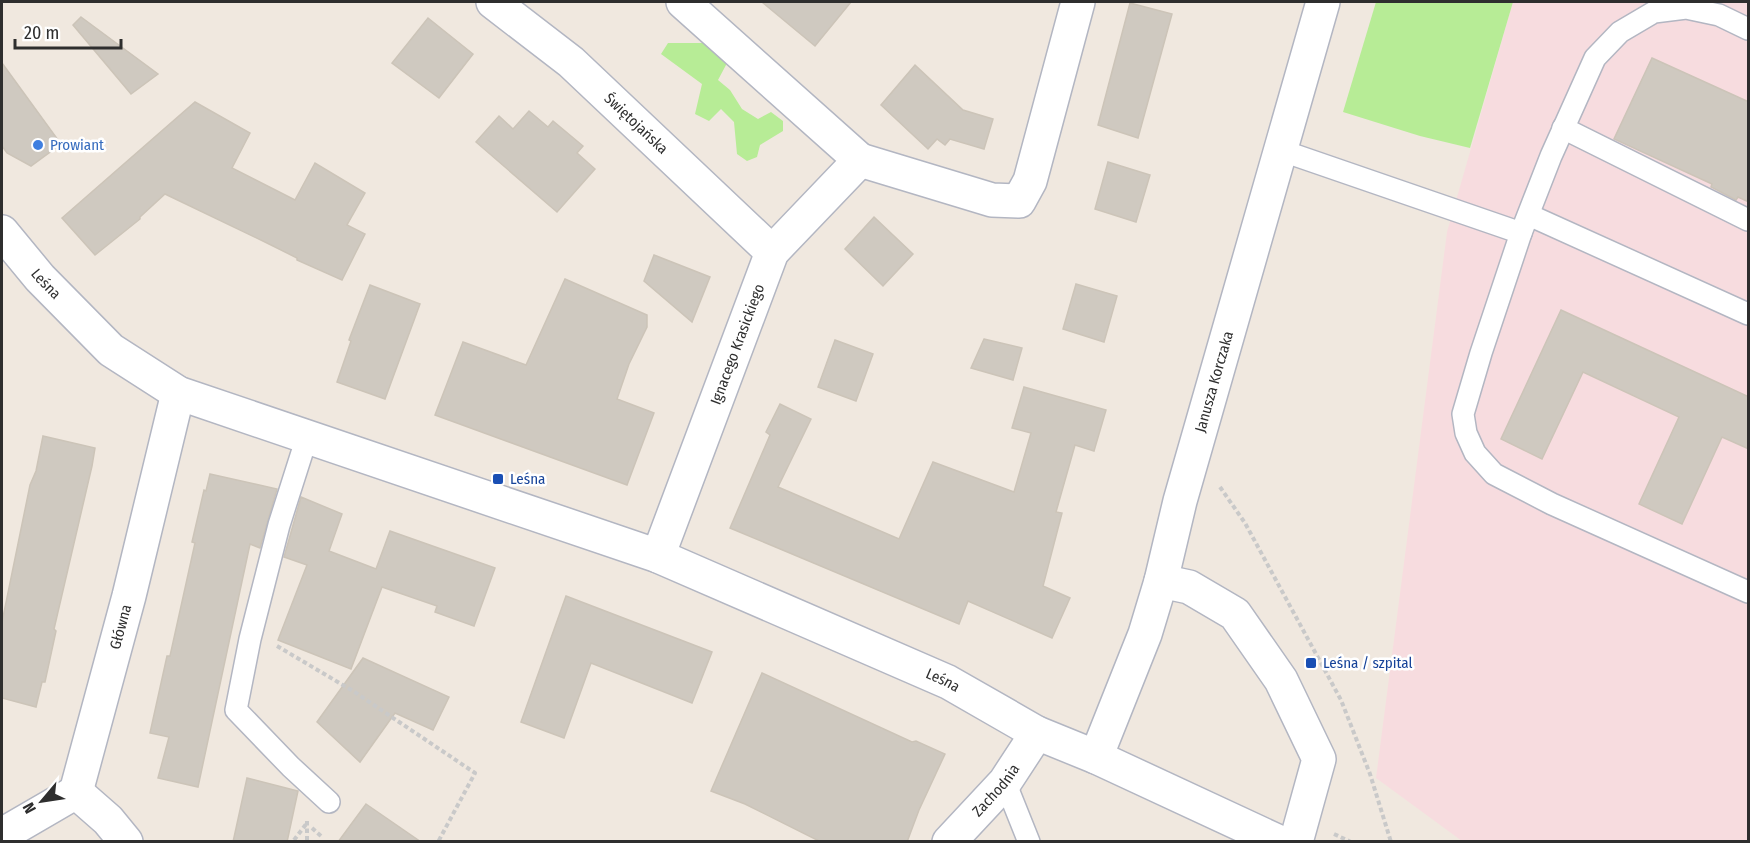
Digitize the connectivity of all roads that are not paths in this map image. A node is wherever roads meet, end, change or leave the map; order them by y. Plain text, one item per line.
1 (493, 2) edge
2 (683, 2) edge
3 (1078, 2) edge
4 (1323, 2) edge
5 (1749, 29) edge
6 (1563, 128) junction
7 (1280, 150) junction
8 (860, 160) junction
9 (1749, 220) edge
10 (1525, 224) junction
11 (2, 232) edge
12 (772, 252) junction
13 (1749, 314) edge
14 (178, 393) junction
15 (307, 437) junction
16 (658, 556) junction
17 (1161, 581) junction
18 (1749, 592) edge
19 (1037, 733) junction
20 (1096, 758) junction
21 (1005, 782) junction
22 (76, 792) junction
23 (329, 802) dead end
24 (2, 835) edge
25 (126, 842) edge
26 (949, 842) edge
27 (1029, 842) edge
28 (1279, 842) edge
29 (1296, 842) edge

1 - 12 street, Świętojańska
2 - 8 street
3 - 8 street
4 - 7 street, Janusza Korczaka
5 - 6 lane
6 - 9 lane
6 - 10 lane
7 - 10 lane
7 - 17 street, Janusza Korczaka
8 - 12 street, Ignacego Krasickiego
10 - 13 lane
10 - 18 lane
11 - 14 street, Leśna
12 - 16 street, Ignacego Krasickiego
14 - 15 street, Leśna
14 - 22 street, Główna
15 - 16 street, Leśna
15 - 23 lane
16 - 19 street, Leśna
17 - 20 street, Janusza Korczaka
17 - 29 street
19 - 20 street, Leśna
19 - 21 street, Zachodnia
20 - 28 street, Leśna
21 - 26 street, Zachodnia
21 - 27 lane
22 - 24 street
22 - 25 street

